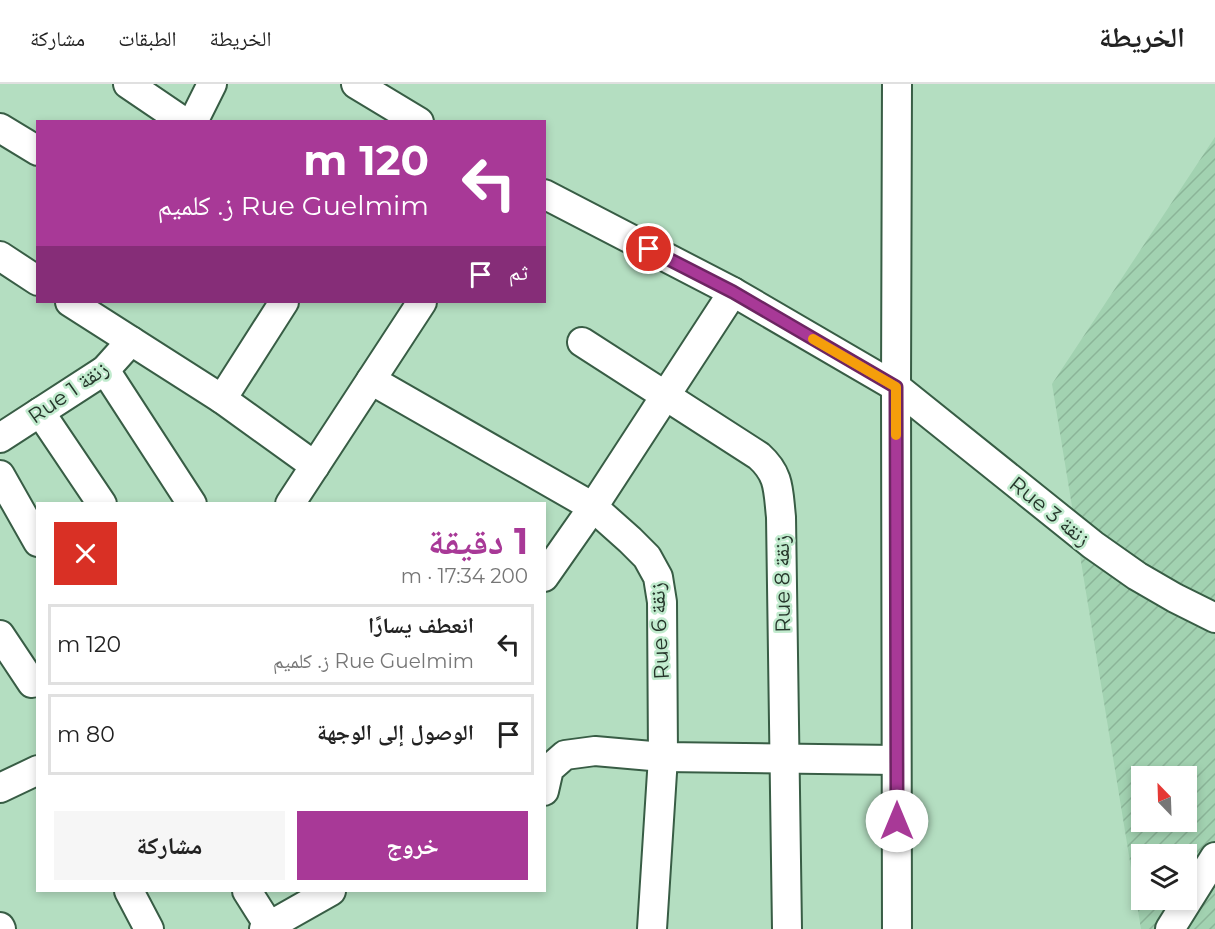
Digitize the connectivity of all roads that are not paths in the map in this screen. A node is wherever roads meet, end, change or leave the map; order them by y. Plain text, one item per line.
1 (128, 84) edge
2 (212, 84) edge
3 (356, 84) edge
4 (897, 84) edge
5 (406, 118) edge
6 (181, 120) edge
7 (194, 120) edge
8 (0, 128) edge
9 (36, 150) edge
10 (546, 195) edge
11 (0, 256) edge
12 (36, 280) edge
13 (733, 292) junction
14 (280, 303) edge
15 (421, 303) edge
16 (78, 304) edge
17 (131, 341) junction
18 (582, 342) dead end
19 (105, 370) junction
20 (371, 380) junction
21 (896, 387) junction
22 (665, 395) junction
23 (222, 399) junction
24 (40, 412) junction
25 (0, 438) edge
26 (315, 466) junction
27 (0, 475) edge
28 (101, 502) edge
29 (191, 502) edge
30 (291, 502) edge
31 (593, 507) junction
32 (36, 538) edge
33 (546, 575) edge
34 (1215, 618) edge
35 (0, 635) edge
36 (32, 683) dead end
37 (663, 757) junction
38 (784, 759) junction
39 (897, 760) junction
40 (36, 771) edge
41 (546, 782) edge
42 (0, 788) edge
43 (1215, 857) edge
44 (130, 892) edge
45 (248, 892) edge
46 (329, 892) edge
47 (268, 928) edge
48 (149, 929) edge
49 (652, 929) edge
50 (787, 929) edge
51 (897, 929) edge
52 (1170, 929) edge

1 - 6 street
2 - 7 street
3 - 5 street
4 - 21 street
8 - 9 street
10 - 13 street, Rue 3 زنقة
11 - 12 street
13 - 21 street, Rue 3 زنقة
13 - 22 street
14 - 23 street
15 - 20 street
16 - 17 street
17 - 19 street, Rue 1 زنقة
17 - 23 street
18 - 22 street, Rue 8 زنقة
19 - 24 street, Rue 1 زنقة
19 - 29 street
20 - 26 street
20 - 31 street, Rue 6 زنقة
21 - 34 street, Rue 3 زنقة
21 - 39 street
22 - 31 street
22 - 38 street, Rue 8 زنقة
23 - 26 street
24 - 25 street, Rue 1 زنقة
24 - 28 street
26 - 30 street
27 - 32 street
31 - 33 street
31 - 37 street, Rue 6 زنقة
35 - 36 street
37 - 38 street
37 - 41 street
37 - 49 street, Rue 6 زنقة
38 - 39 street
38 - 50 street, Rue 8 زنقة
39 - 51 street
40 - 42 street
43 - 52 street
44 - 48 street
45 - 47 street
46 - 47 street

